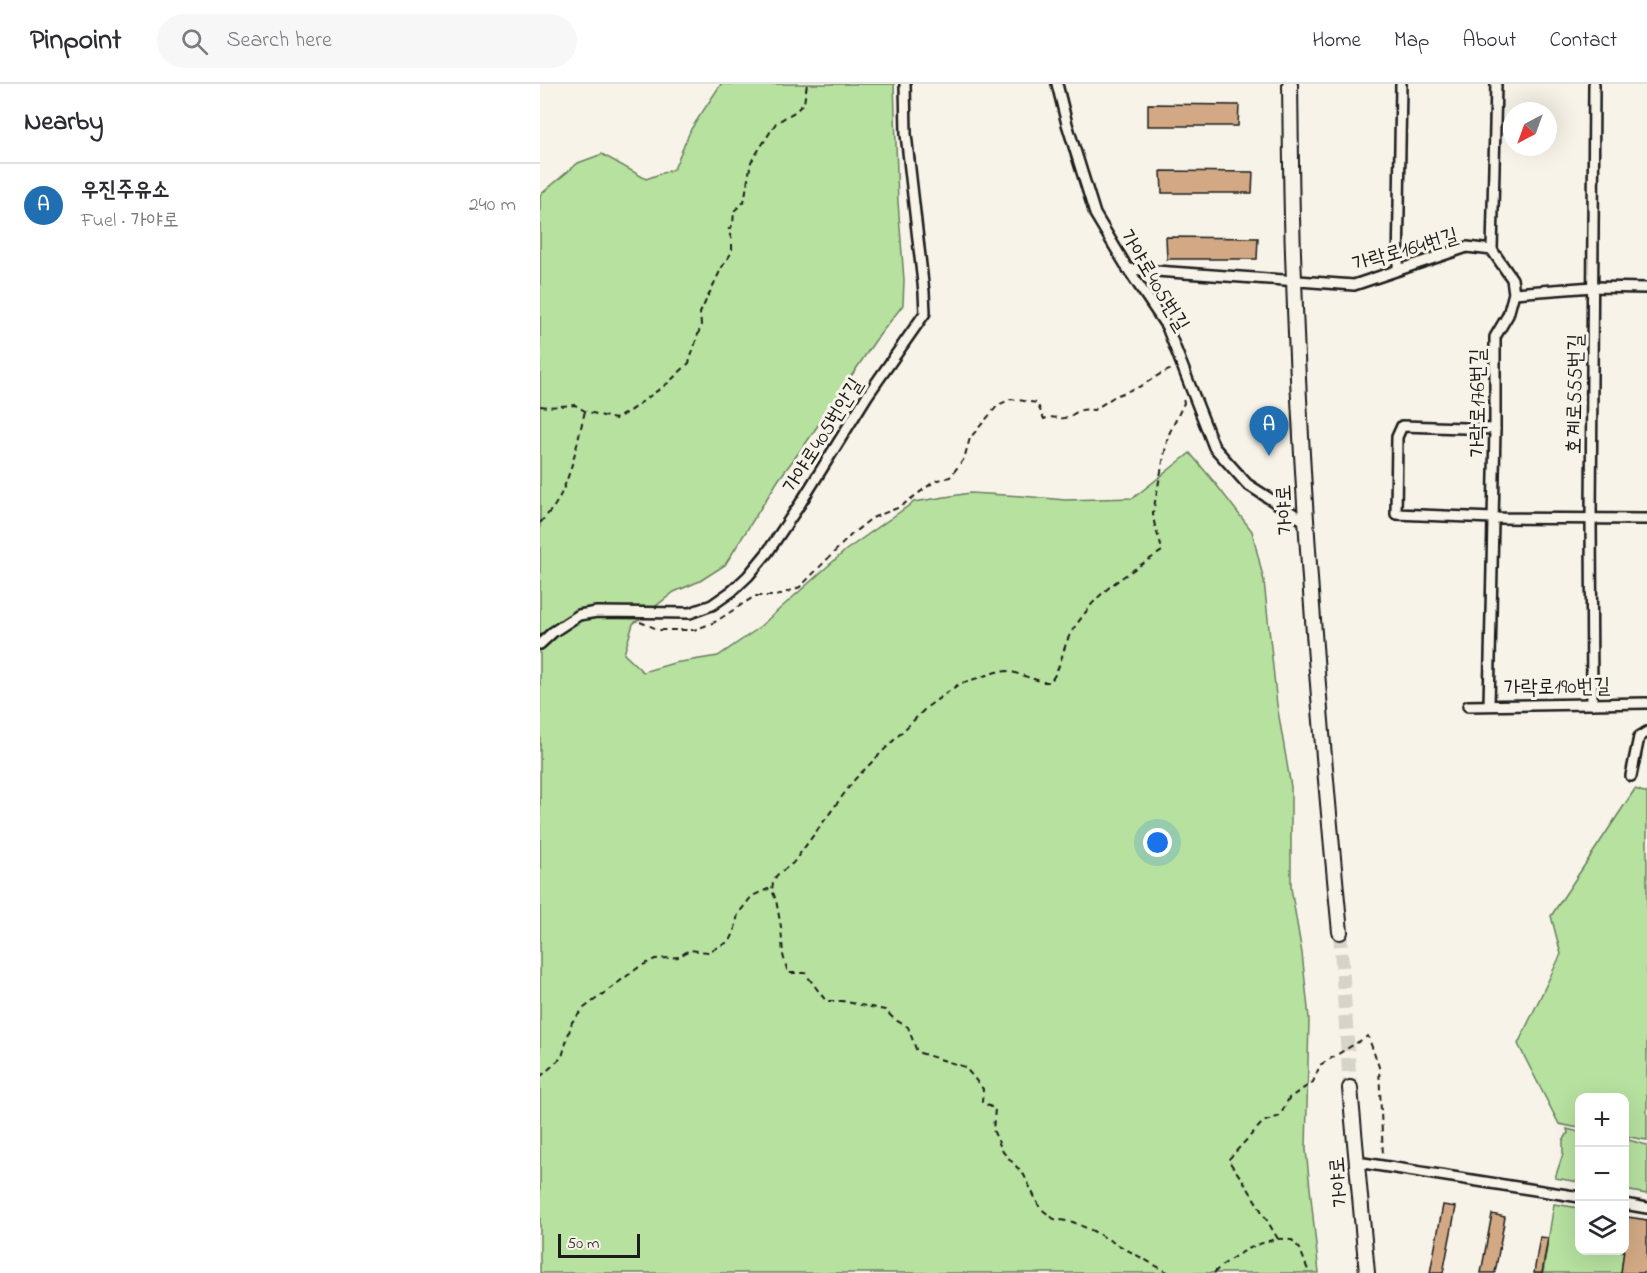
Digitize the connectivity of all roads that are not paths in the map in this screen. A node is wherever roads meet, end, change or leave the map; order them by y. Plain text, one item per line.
1 (904, 84) edge
2 (1057, 84) edge
3 (1290, 84) edge
4 (1401, 84) edge
5 (1496, 84) edge
6 (1594, 84) edge
7 (1492, 250) junction
8 (1128, 269) junction
9 (1398, 270) junction
10 (1294, 279) junction
11 (1593, 287) junction
12 (1647, 288) edge
13 (1514, 293) junction
14 (1495, 429) junction
15 (1493, 518) junction
16 (1591, 519) junction
17 (1647, 519) edge
18 (1306, 522) junction
19 (540, 644) edge
20 (1647, 703) edge
21 (1592, 704) junction
22 (1489, 705) junction
23 (1468, 706) dead end
24 (1647, 732) edge
25 (1631, 776) dead end
26 (1340, 932) tunnel mouth
27 (1350, 1088) tunnel mouth
28 (1357, 1162) junction
29 (1575, 1196) edge
30 (1629, 1205) edge
31 (1647, 1208) edge
32 (1366, 1273) edge

1 - 19 street, 가야로405번안길
2 - 8 street, 가야로405번길
3 - 10 main road, 가야로
4 - 9 street
5 - 7 street, 가락로164번길
6 - 11 street, 호계로555번길
7 - 9 street, 가락로164번길
7 - 13 street, 가락로164번길
8 - 10 street, 가락로164번길
8 - 18 street, 가야로405번길
9 - 10 street, 가락로164번길
10 - 18 main road, 가야로
11 - 12 street
11 - 13 street
11 - 16 street, 호계로555번길
13 - 14 street, 가락로176번길
14 - 15 street, 가락로176번길
14 - 15 street
15 - 16 street
15 - 22 street, 가락로176번길
16 - 17 street
16 - 21 street, 호계로555번길
18 - 26 main road, 가야로
20 - 21 street, 가락로190번길
21 - 22 street, 가락로190번길
22 - 23 street, 가락로190번길
24 - 25 street
27 - 28 main road, 가야로
28 - 29 street
28 - 32 main road, 가야로
30 - 31 street

